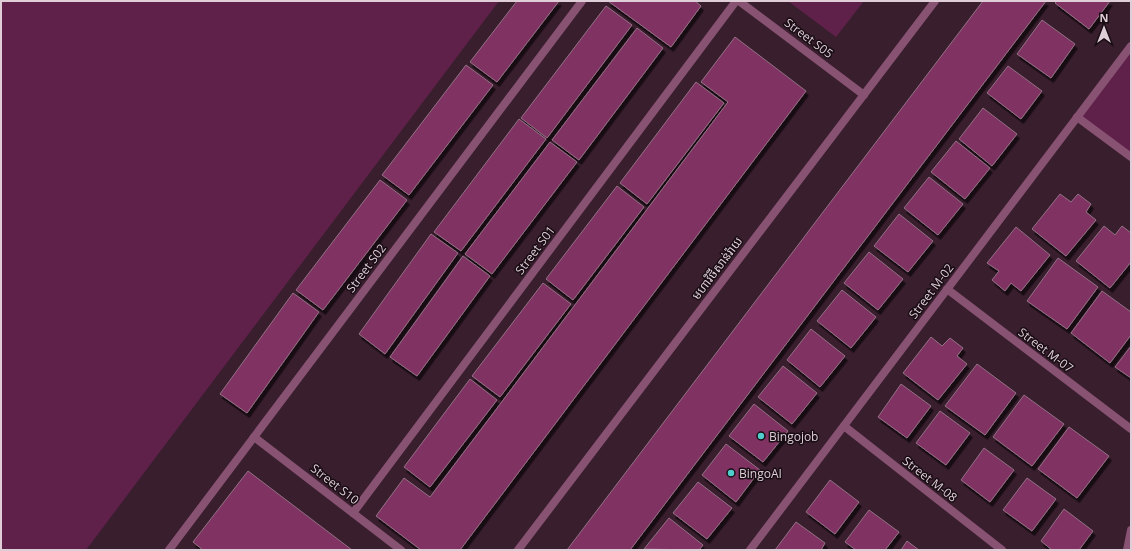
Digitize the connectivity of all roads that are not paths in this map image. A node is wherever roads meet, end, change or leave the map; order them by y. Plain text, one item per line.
1 (582, 1) edge
2 (736, 1) edge
3 (739, 1) edge
4 (935, 1) edge
5 (1131, 46) edge
6 (864, 95) junction
7 (1077, 117) junction
8 (1131, 157) edge
9 (947, 289) junction
10 (844, 426) junction
11 (1131, 429) edge
12 (254, 437) junction
13 (353, 513) junction
14 (1131, 530) edge
15 (169, 550) edge
16 (401, 550) edge
17 (518, 550) edge
18 (750, 550) edge
19 (1002, 550) edge
20 (1127, 550) edge

1 - 12 street, Street S02
2 - 13 street, Street S01
3 - 6 street, Street S05
4 - 6 street, មហាវិថីសាន់រ៉ាយ
5 - 7 street, Street M-02
6 - 17 street, មហាវិថីសាន់រ៉ាយ
7 - 8 street
7 - 9 street, Street M-02
9 - 10 street, Street M-02
9 - 11 street, Street M-07
10 - 18 street, Street M-02
10 - 19 street, Street M-08
12 - 13 street, Street S10
12 - 15 street, Street S02
13 - 16 street, Street S10
14 - 20 street

